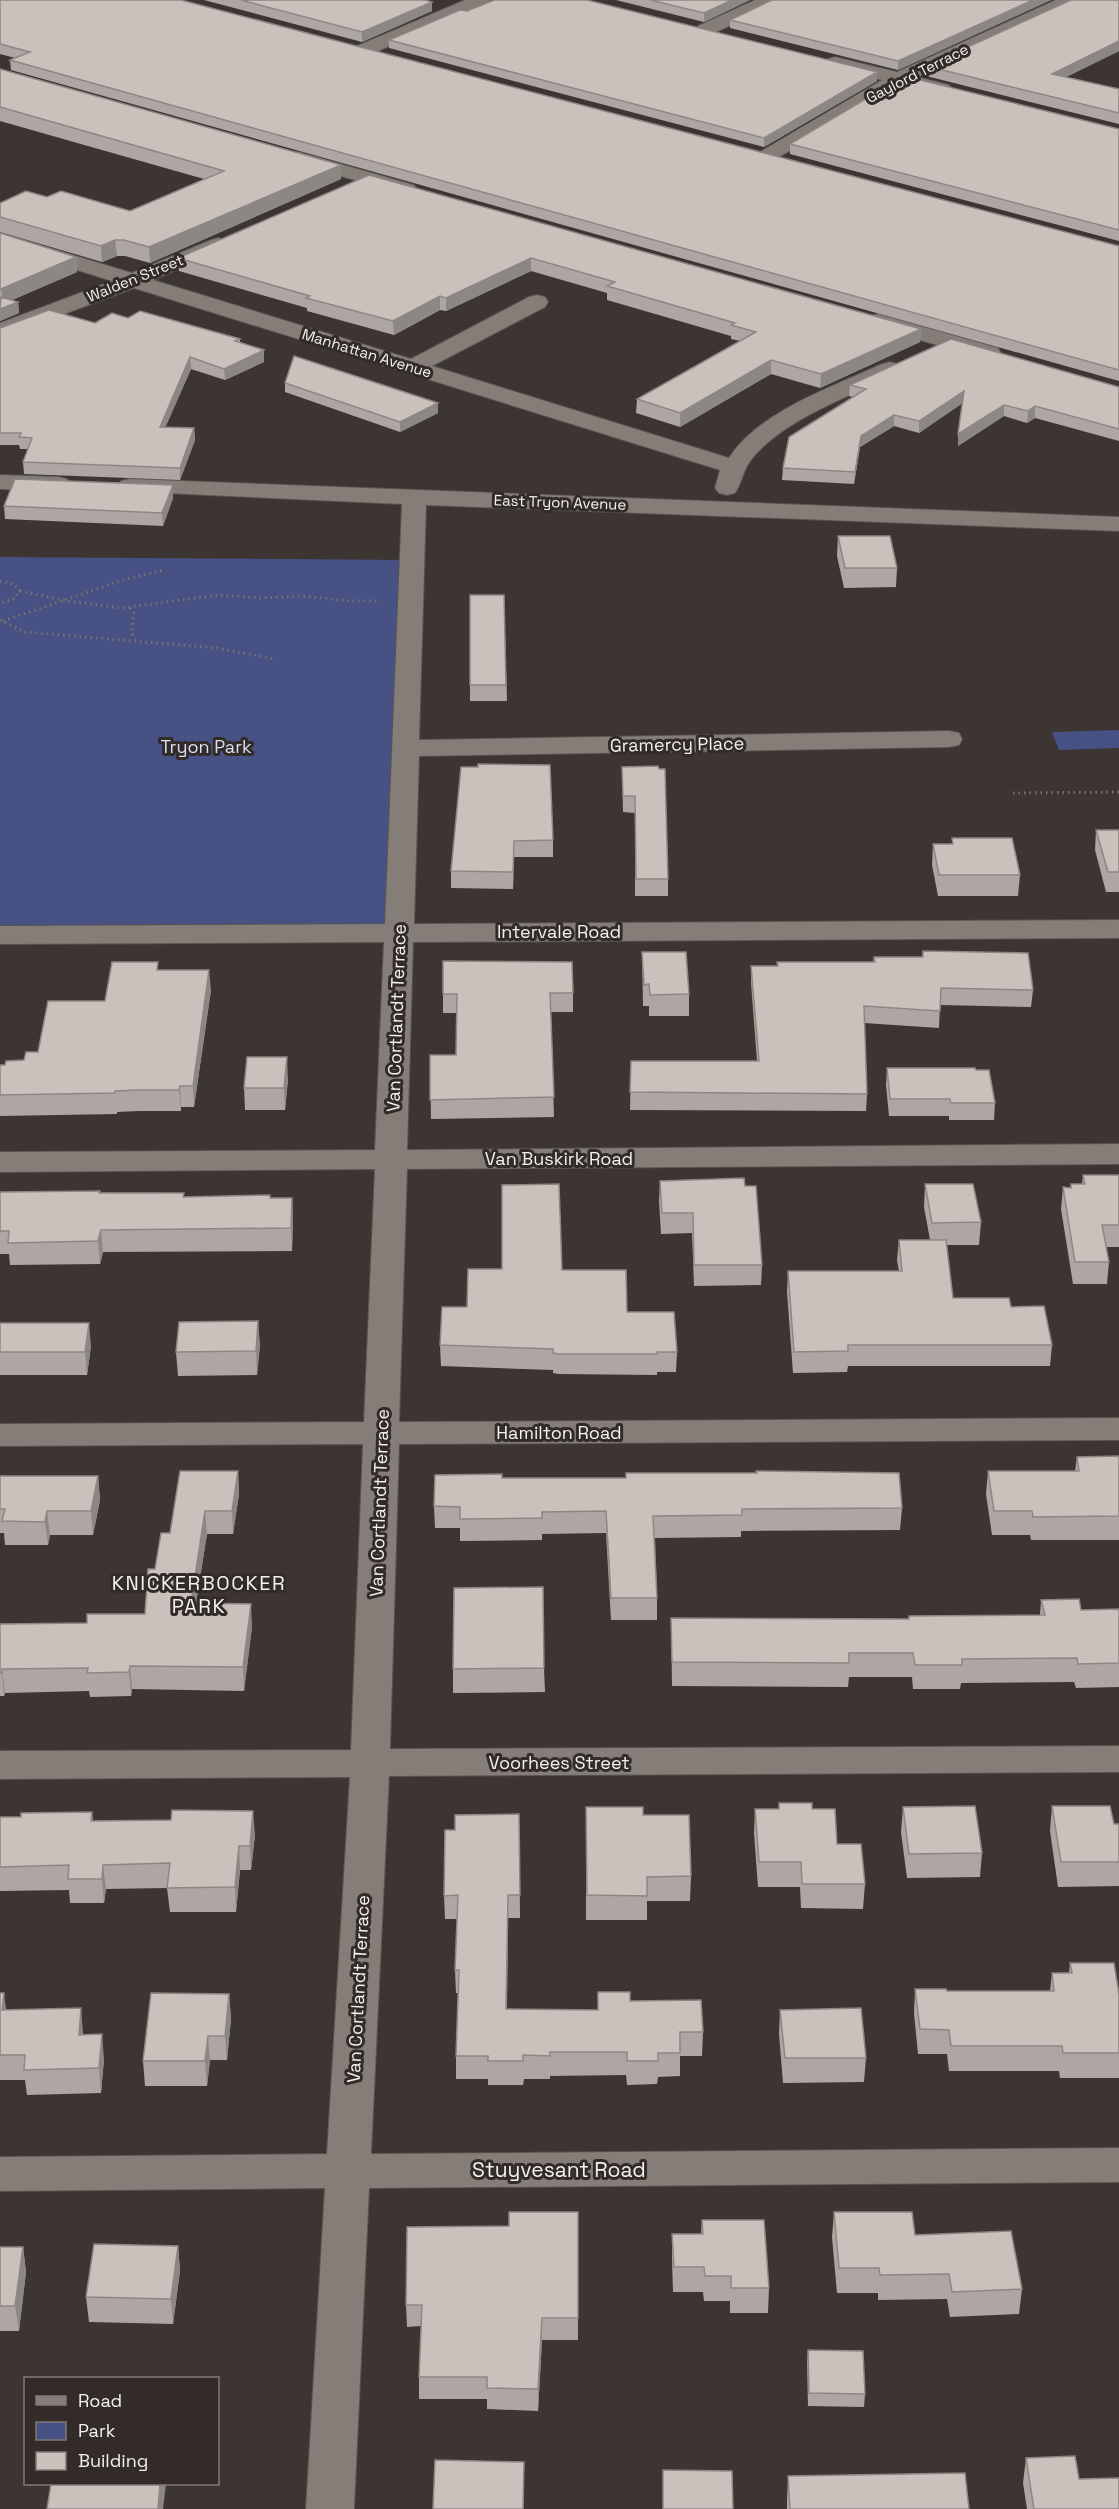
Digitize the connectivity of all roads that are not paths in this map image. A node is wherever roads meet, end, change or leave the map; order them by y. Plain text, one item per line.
1 (481, 0) edge
2 (770, 0) edge
3 (1071, 0) edge
4 (683, 25) edge
5 (705, 30) junction
6 (739, 39) edge
7 (342, 44) edge
8 (364, 50) junction
9 (398, 59) edge
10 (819, 59) edge
11 (898, 79) junction
12 (956, 93) edge
13 (744, 150) edge
14 (276, 152) edge
15 (767, 156) junction
16 (790, 162) edge
17 (368, 178) junction
18 (336, 192) edge
19 (424, 194) edge
20 (240, 234) edge
21 (0, 239) edge
22 (134, 280) junction
23 (537, 302) dead end
24 (856, 315) edge
25 (0, 331) edge
26 (948, 341) junction
27 (1005, 357) edge
28 (413, 367) junction
29 (734, 467) junction
30 (0, 482) edge
31 (414, 497) junction
32 (721, 508) junction
33 (1119, 525) edge
34 (949, 740) dead end
35 (406, 748) junction
36 (1119, 929) edge
37 (399, 932) junction
38 (0, 935) edge
39 (1119, 1154) edge
40 (391, 1160) junction
41 (0, 1162) edge
42 (1119, 1429) edge
43 (382, 1433) junction
44 (0, 1435) edge
45 (1119, 1759) edge
46 (370, 1763) junction
47 (0, 1765) edge
48 (1119, 2165) edge
49 (348, 2171) junction
50 (0, 2174) edge
51 (330, 2509) edge

1 - 8 street
2 - 5 street
3 - 11 street, Gaylord Terrace
4 - 5 street
5 - 6 street
7 - 8 street
8 - 9 street
10 - 11 street
11 - 12 street
11 - 15 street, Gaylord Terrace
13 - 15 street
14 - 17 street
15 - 16 street
17 - 18 street
17 - 19 street
20 - 22 street, Walden Street
21 - 22 street, Manhattan Avenue
22 - 25 street, Walden Street
22 - 28 street, Manhattan Avenue
23 - 28 street
24 - 26 street
26 - 27 street
26 - 29 street
28 - 29 street, Manhattan Avenue
29 - 32 street
30 - 31 street, East Tryon Avenue
31 - 32 street, East Tryon Avenue
31 - 35 street, Van Cortlandt Terrace
32 - 33 street, East Tryon Avenue
34 - 35 street, Gramercy Place
35 - 37 street, Van Cortlandt Terrace
36 - 37 street, Intervale Road
37 - 38 street, Intervale Road
37 - 40 street, Van Cortlandt Terrace
39 - 40 street, Van Buskirk Road
40 - 41 street, Van Buskirk Road
40 - 43 street, Van Cortlandt Terrace
42 - 43 street, Hamilton Road
43 - 44 street, Hamilton Road
43 - 46 street, Van Cortlandt Terrace
45 - 46 street, Voorhees Street
46 - 47 street, Voorhees Street
46 - 49 street, Van Cortlandt Terrace
48 - 49 street, Stuyvesant Road
49 - 50 street, Stuyvesant Road
49 - 51 street, Van Cortlandt Terrace

